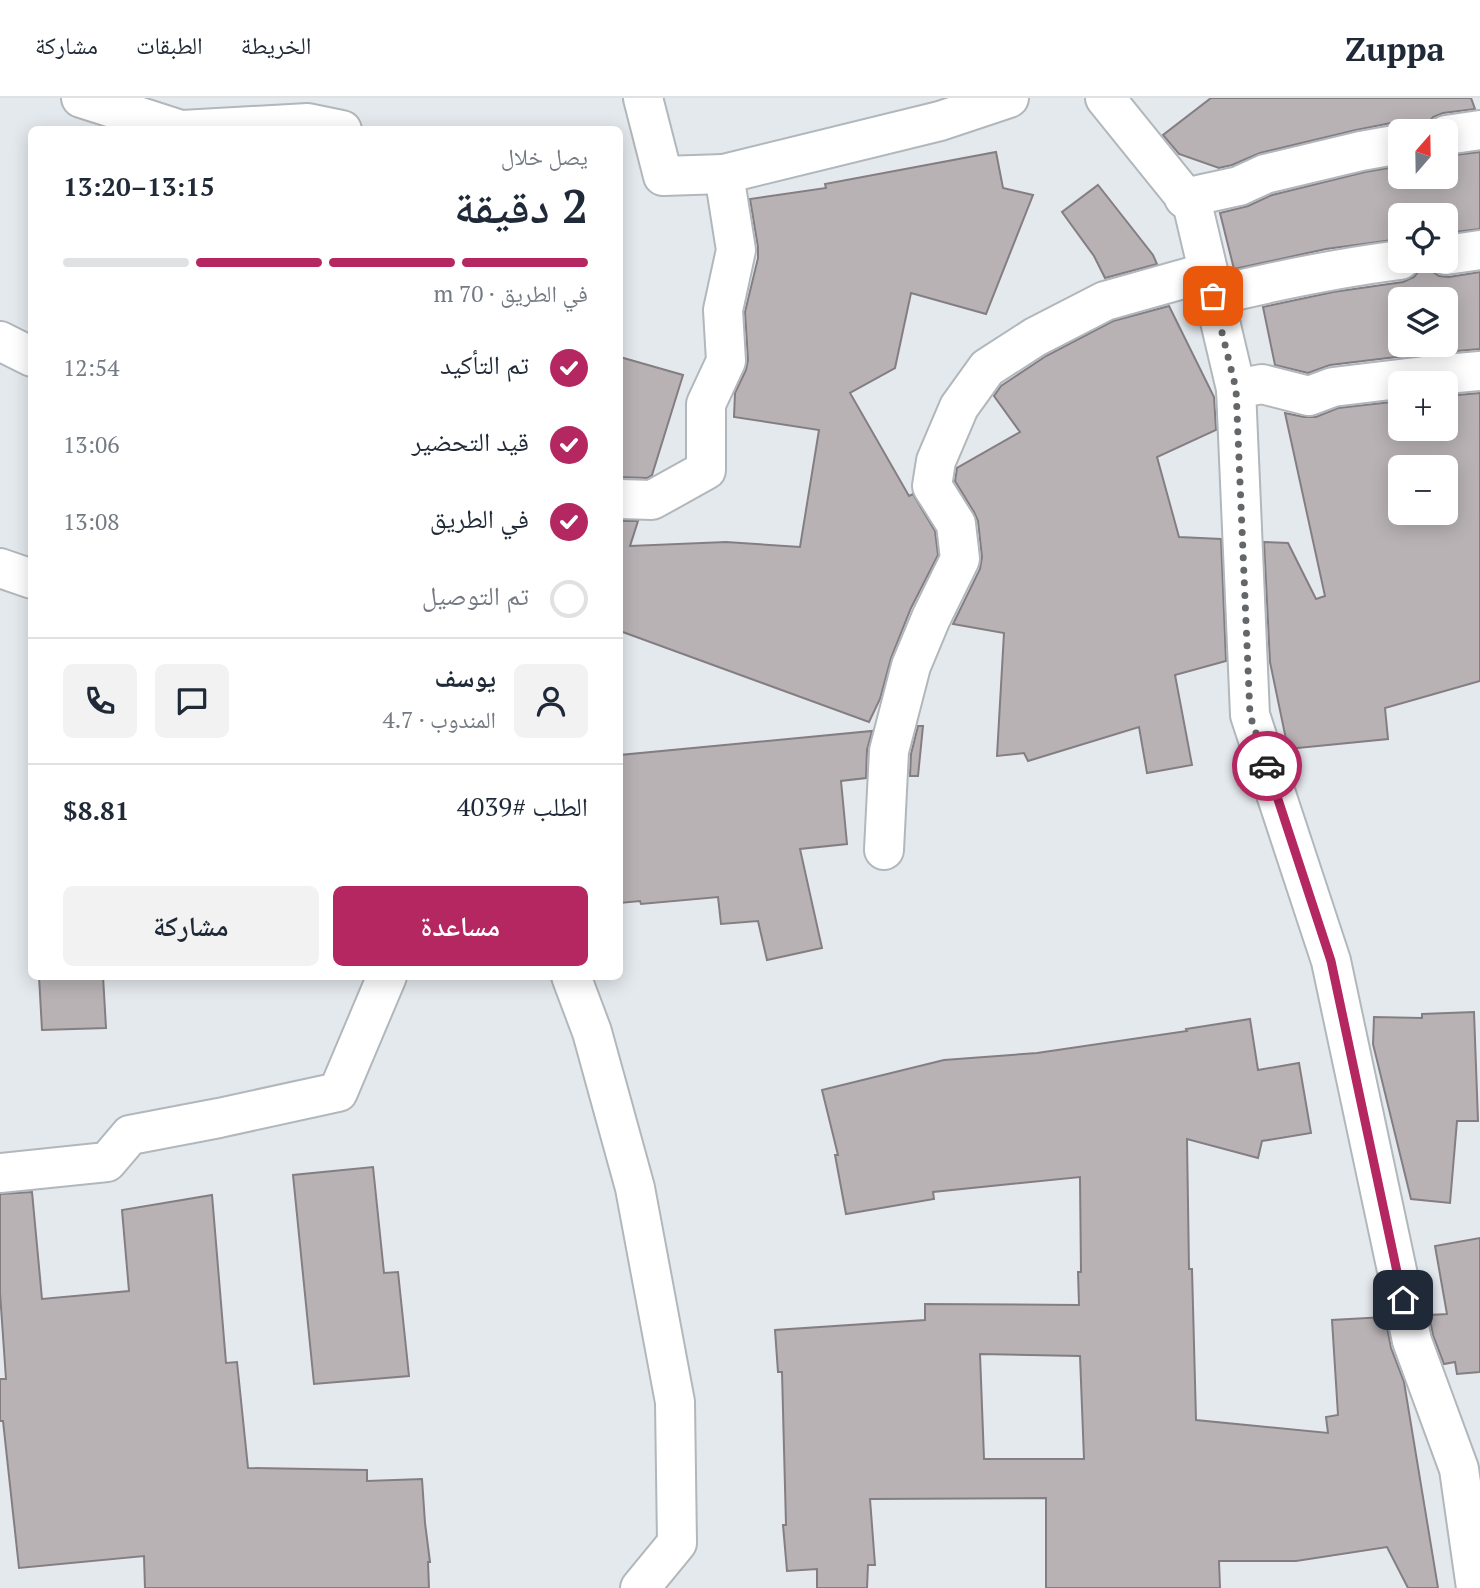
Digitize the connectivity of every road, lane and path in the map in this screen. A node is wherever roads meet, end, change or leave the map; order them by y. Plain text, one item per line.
1 (81, 98) edge
2 (642, 98) edge
3 (1009, 98) edge
4 (1105, 98) edge
5 (168, 126) edge
6 (254, 126) edge
7 (323, 126) edge
8 (1480, 130) edge
9 (1458, 133) edge
10 (1388, 146) edge
11 (724, 174) junction
12 (1184, 198) junction
13 (1480, 250) edge
14 (1458, 253) edge
15 (1388, 262) edge
16 (1211, 284) junction
17 (0, 341) edge
18 (28, 355) edge
19 (1480, 371) edge
20 (1236, 389) junction
21 (623, 499) edge
22 (0, 568) edge
23 (28, 578) edge
24 (884, 849) dead end
25 (385, 980) edge
26 (572, 980) edge
27 (0, 1173) edge
28 (640, 1588) edge
29 (1476, 1588) edge

1 - 5 street
2 - 11 street
3 - 11 street
4 - 12 street
6 - 7 street
8 - 9 street
10 - 12 street
11 - 21 street
12 - 16 street
13 - 14 street
15 - 16 street
16 - 20 street
16 - 24 street
17 - 18 street
19 - 20 street
20 - 29 street
22 - 23 street
25 - 27 street
26 - 28 street

